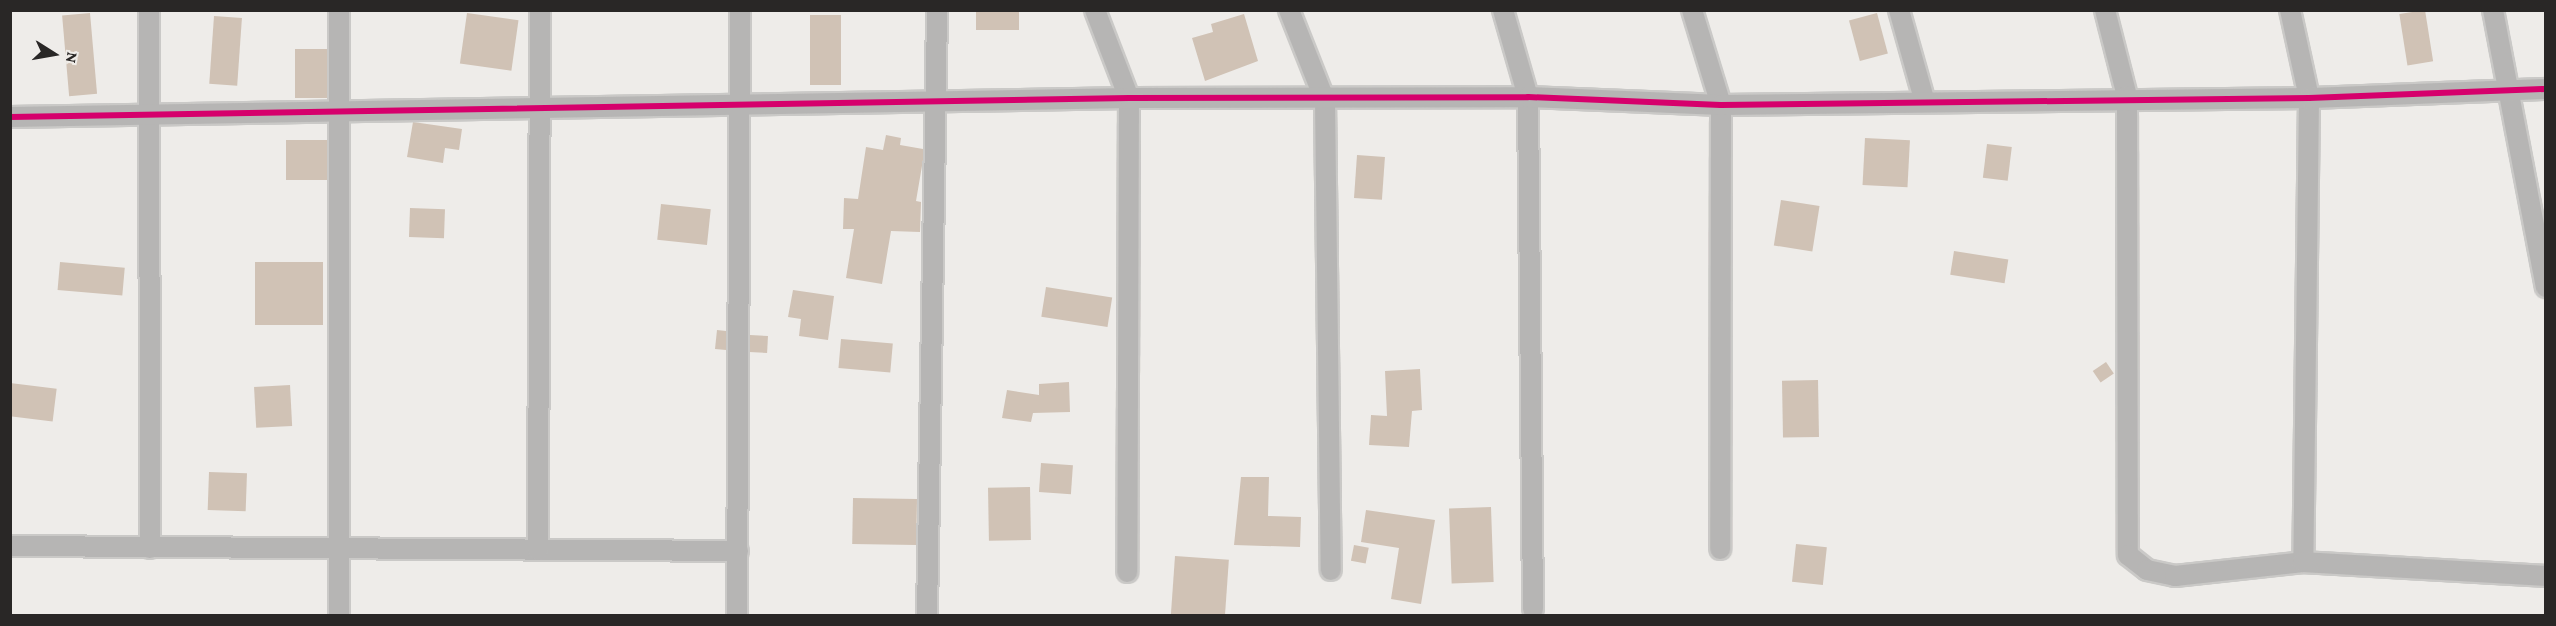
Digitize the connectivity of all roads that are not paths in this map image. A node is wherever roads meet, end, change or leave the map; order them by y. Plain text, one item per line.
1 (149, 10) edge
2 (339, 10) edge
3 (540, 10) edge
4 (740, 10) edge
5 (937, 10) edge
6 (1095, 10) edge
7 (1289, 10) edge
8 (1503, 10) edge
9 (1692, 10) edge
10 (1899, 10) edge
11 (2105, 10) edge
12 (2290, 10) edge
13 (2493, 10) edge
14 (2511, 88) junction
15 (2546, 89) edge
16 (2127, 96) junction
17 (1528, 97) junction
18 (1129, 98) junction
19 (2310, 98) junction
20 (1924, 99) junction
21 (1325, 101) junction
22 (938, 102) junction
23 (738, 103) junction
24 (1721, 105) junction
25 (539, 107) junction
26 (340, 111) junction
27 (149, 115) junction
28 (10, 117) edge
29 (2546, 287) edge
30 (10, 546) edge
31 (150, 548) junction
32 (1720, 549) dead end
33 (340, 550) junction
34 (538, 550) junction
35 (738, 551) junction
36 (2303, 561) junction
37 (1331, 570) dead end
38 (1126, 572) dead end
39 (2546, 576) edge
40 (1533, 609) dead end
41 (339, 615) edge
42 (737, 615) edge
43 (927, 615) edge

1 - 27 street
2 - 26 street
3 - 25 street
4 - 23 street
5 - 22 street
6 - 18 street
7 - 21 street
8 - 17 street
9 - 24 street
10 - 20 street
11 - 16 street
12 - 19 street
13 - 14 street
14 - 15 street
14 - 19 street
14 - 29 street
16 - 19 street
16 - 20 street
16 - 36 street
17 - 21 street
17 - 24 street
17 - 40 street
18 - 21 street
18 - 22 street
18 - 38 street
19 - 36 street
20 - 24 street
21 - 37 street
22 - 23 street
22 - 43 street
23 - 25 street
23 - 35 street
24 - 32 street
25 - 26 street
25 - 34 street
26 - 27 street
26 - 33 street
27 - 28 street
27 - 31 street
30 - 31 street
31 - 33 street
33 - 34 street
33 - 41 street
34 - 35 street
35 - 42 street
36 - 39 street

